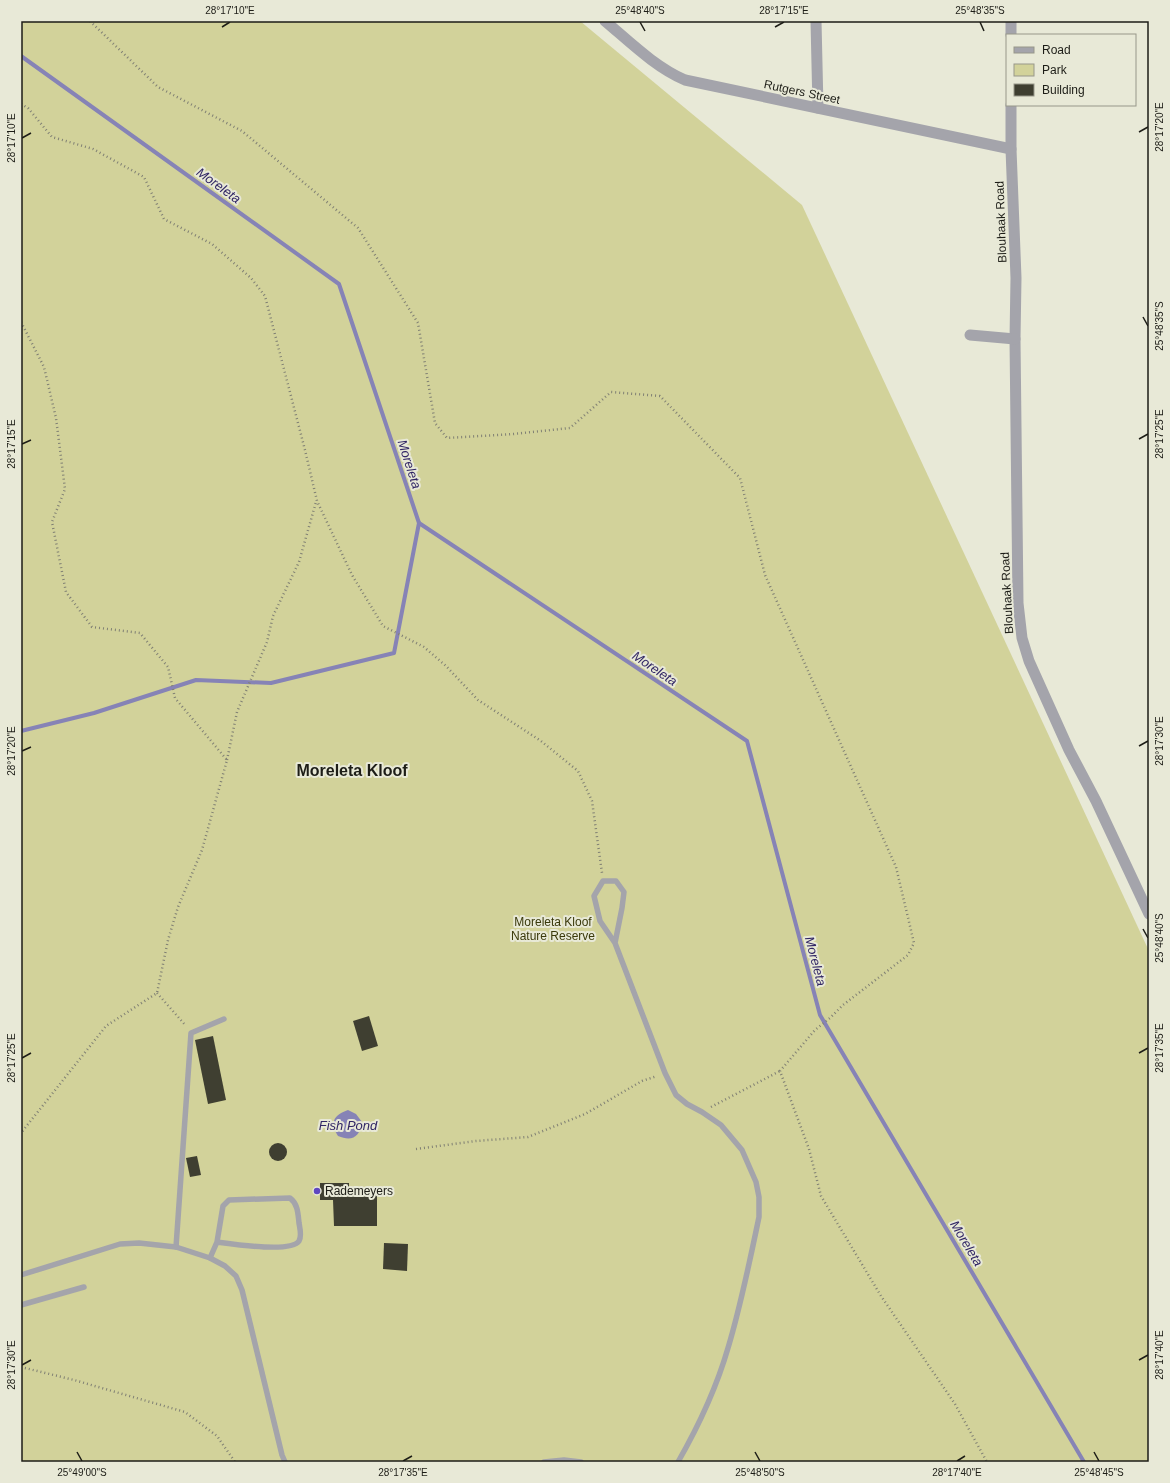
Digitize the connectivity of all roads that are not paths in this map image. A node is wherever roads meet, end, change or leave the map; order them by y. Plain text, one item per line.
1 (605, 21) edge
2 (816, 21) edge
3 (1011, 21) edge
4 (1011, 34) edge
5 (1011, 106) edge
6 (818, 108) junction
7 (1011, 149) junction
8 (970, 335) dead end
9 (1015, 339) junction
10 (1149, 914) edge
11 (615, 943) junction
12 (224, 1018) dead end
13 (217, 1242) junction
14 (176, 1247) junction
15 (210, 1258) junction
16 (21, 1275) edge
17 (84, 1287) dead end
18 (21, 1306) edge
19 (285, 1462) edge
20 (544, 1462) edge
21 (581, 1462) edge
22 (678, 1462) edge

1 - 6 street, Rutgers Street
2 - 6 street
3 - 4 street
5 - 7 street, Blouhaak Road
6 - 7 street, Rutgers Street
7 - 9 street, Blouhaak Road
8 - 9 street
9 - 10 street, Blouhaak Road
11 - 11 lane
11 - 22 lane
12 - 14 lane
13 - 13 lane
13 - 15 lane
14 - 15 lane
14 - 16 lane
15 - 19 lane
17 - 18 lane
20 - 21 lane

